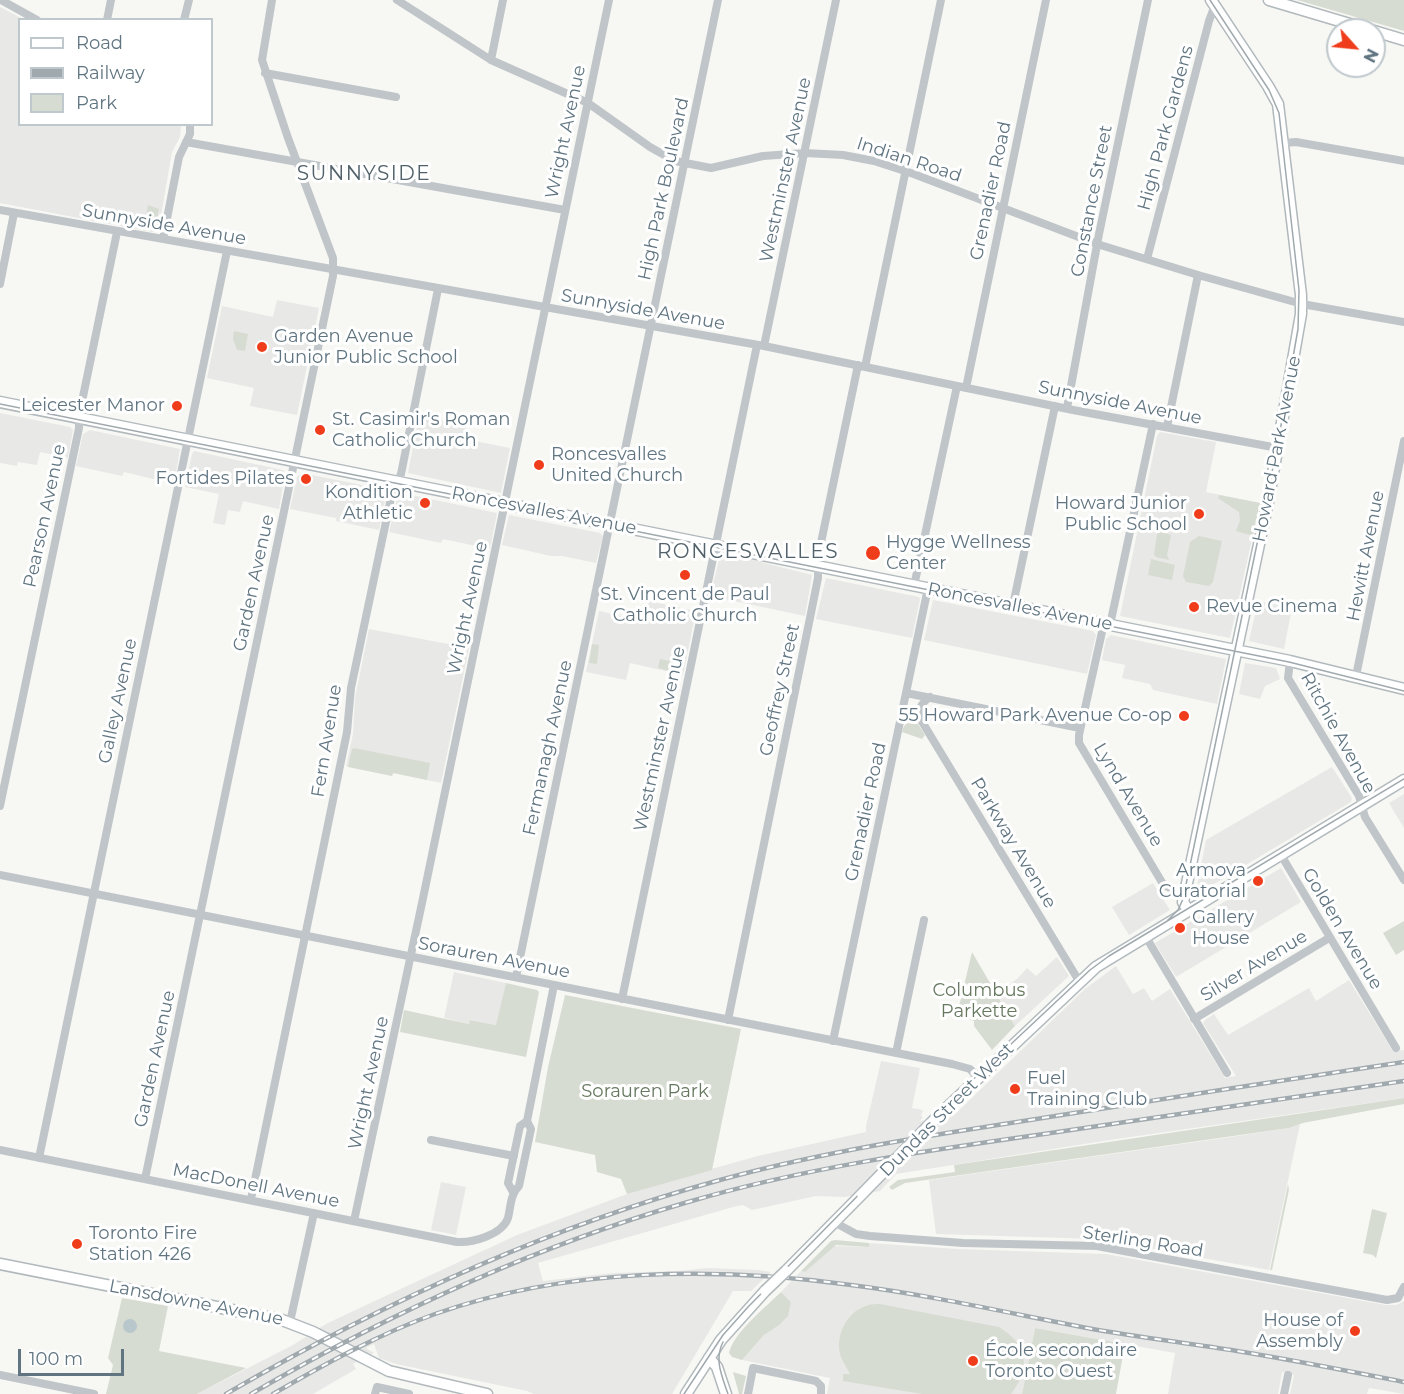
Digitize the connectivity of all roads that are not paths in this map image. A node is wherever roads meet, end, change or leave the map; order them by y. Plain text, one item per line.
1 (1, 0) edge
2 (111, 0) edge
3 (189, 0) edge
4 (272, 0) edge
5 (397, 0) edge
6 (503, 0) edge
7 (609, 0) edge
8 (718, 0) edge
9 (836, 0) edge
10 (941, 0) edge
11 (1046, 0) edge
12 (1148, 0) edge
13 (1269, 0) edge
14 (1213, 3) edge
15 (33, 18) edge
16 (107, 18) edge
17 (184, 18) edge
18 (1329, 18) edge
19 (1386, 35) edge
20 (1404, 40) edge
21 (491, 60) junction
22 (265, 73) junction
23 (396, 97) dead end
24 (588, 103) junction
25 (190, 126) edge
26 (186, 142) junction
27 (1284, 143) junction
28 (805, 153) junction
29 (1404, 161) edge
30 (299, 163) junction
31 (685, 163) junction
32 (905, 171) junction
33 (1003, 208) junction
34 (0, 210) edge
35 (565, 210) junction
36 (14, 213) junction
37 (117, 231) junction
38 (163, 240) junction
39 (1097, 244) junction
40 (227, 251) junction
41 (1147, 259) junction
42 (333, 270) junction
43 (1198, 275) junction
44 (0, 284) edge
45 (438, 289) junction
46 (1302, 304) junction
47 (545, 307) junction
48 (1404, 322) edge
49 (651, 326) junction
50 (760, 346) junction
51 (862, 366) junction
52 (957, 386) junction
53 (966, 388) junction
54 (0, 402) edge
55 (1054, 406) junction
56 (1067, 408) junction
57 (79, 418) junction
58 (1153, 424) junction
59 (1167, 427) junction
60 (188, 440) junction
61 (1404, 441) edge
62 (1278, 448) junction
63 (294, 462) junction
64 (396, 482) junction
65 (505, 504) junction
66 (610, 525) junction
67 (714, 546) junction
68 (817, 566) junction
69 (914, 586) junction
70 (928, 588) junction
71 (1013, 605) junction
72 (1107, 624) junction
73 (1236, 650) junction
74 (1290, 661) junction
75 (1356, 676) junction
76 (1404, 689) edge
77 (906, 693) junction
78 (930, 697) junction
79 (901, 713) junction
80 (921, 720) junction
81 (1080, 728) junction
82 (1404, 780) edge
83 (0, 806) edge
84 (1362, 806) junction
85 (1281, 855) junction
86 (0, 875) edge
87 (1404, 880) edge
88 (94, 894) junction
89 (1185, 896) junction
90 (1188, 910) junction
91 (201, 914) junction
92 (924, 920) dead end
93 (306, 935) junction
94 (1146, 937) junction
95 (1329, 938) junction
96 (411, 957) junction
97 (516, 977) junction
98 (1079, 981) junction
99 (555, 985) junction
100 (622, 999) junction
101 (1194, 1019) junction
102 (728, 1020) junction
103 (833, 1041) junction
104 (1396, 1048) dead end
105 (896, 1053) junction
106 (1227, 1073) dead end
107 (978, 1078) junction
108 (527, 1121) junction
109 (431, 1140) dead end
110 (0, 1150) edge
111 (514, 1156) junction
112 (39, 1158) junction
113 (145, 1179) junction
114 (513, 1192) junction
115 (251, 1199) junction
116 (314, 1213) junction
117 (354, 1221) junction
118 (834, 1222) junction
119 (0, 1264) edge
120 (1404, 1287) edge
121 (290, 1322) junction
122 (709, 1358) junction
123 (0, 1375) edge
124 (1288, 1375) dead end
125 (376, 1391) edge
126 (94, 1394) edge
127 (409, 1394) edge
128 (487, 1394) edge
129 (686, 1394) edge
130 (726, 1394) edge
131 (748, 1394) edge
132 (821, 1394) edge
133 (1284, 1394) edge

1 - 15 street
2 - 16 street
3 - 17 street
4 - 22 street, Garden Avenue
5 - 21 street, Indian Road
6 - 21 street
7 - 24 street, Wright Avenue
8 - 31 street, High Park Boulevard
9 - 28 street, Westminster Avenue
10 - 32 street, Geoffrey Street
11 - 33 street, Grenadier Road
12 - 39 street, Constance Street
13 - 18 street
14 - 27 street, Howard Park Avenue
14 - 41 street, High Park Gardens
19 - 20 street
21 - 24 street, Indian Road
22 - 23 street
22 - 30 street, Garden Avenue
24 - 31 street, Indian Road
24 - 35 street, Wright Avenue
25 - 26 street
26 - 30 street
26 - 38 street
27 - 29 street
27 - 46 street, Howard Park Avenue
28 - 31 street, Indian Road
28 - 32 street, Indian Road
28 - 50 street, Westminster Avenue
30 - 35 street
30 - 42 street, Garden Avenue
31 - 49 street, High Park Boulevard
32 - 33 street, Indian Road
32 - 51 street, Geoffrey Street
33 - 39 street, Indian Road
33 - 53 street, Grenadier Road
34 - 36 street, Sunnyside Avenue
35 - 47 street, Wright Avenue
36 - 37 street, Sunnyside Avenue
36 - 44 street
37 - 38 street, Sunnyside Avenue
37 - 57 street, Pearson Avenue
38 - 40 street, Sunnyside Avenue
39 - 41 street, Indian Road
39 - 56 street, Constance Street
40 - 42 street, Sunnyside Avenue
40 - 60 street, Galley Avenue
41 - 43 street, Indian Road
42 - 45 street, Sunnyside Avenue
42 - 63 street, Garden Avenue
43 - 46 street, Indian Road
43 - 59 street
45 - 47 street, Sunnyside Avenue
45 - 64 street, Fern Avenue
46 - 48 street, Indian Road
46 - 62 street, Howard Park Avenue
47 - 49 street, Sunnyside Avenue
47 - 65 street, Wright Avenue
49 - 50 street, Sunnyside Avenue
49 - 66 street, High Park Boulevard
50 - 51 street, Sunnyside Avenue
50 - 67 street, Westminster Avenue
51 - 52 street, Sunnyside Avenue
51 - 68 street, Geoffrey Street
52 - 53 street, Sunnyside Avenue
52 - 69 street
53 - 55 street, Sunnyside Avenue
54 - 57 street, Roncesvalles Avenue
55 - 56 street, Sunnyside Avenue
55 - 71 street
56 - 58 street, Sunnyside Avenue
57 - 60 street, Roncesvalles Avenue
57 - 83 street, Pearson Avenue
58 - 59 street, Sunnyside Avenue
58 - 72 street
59 - 62 street, Sunnyside Avenue
60 - 63 street, Roncesvalles Avenue
60 - 88 street, Galley Avenue
61 - 75 street, Hewitt Avenue
62 - 73 street, Howard Park Avenue
63 - 64 street, Roncesvalles Avenue
63 - 91 street, Garden Avenue
64 - 65 street, Roncesvalles Avenue
64 - 93 street, Fern Avenue
65 - 66 street, Roncesvalles Avenue
65 - 96 street, Wright Avenue
66 - 67 street, Roncesvalles Avenue
66 - 97 street, Fermanagh Avenue
67 - 68 street, Roncesvalles Avenue
67 - 100 street, Westminster Avenue
68 - 69 street, Roncesvalles Avenue
68 - 102 street, Geoffrey Street
69 - 70 street, Roncesvalles Avenue
70 - 71 street, Roncesvalles Avenue
70 - 77 street, Grenadier Road
71 - 72 street, Roncesvalles Avenue
72 - 73 street, Roncesvalles Avenue
72 - 81 street
73 - 74 street, Roncesvalles Avenue
73 - 89 street, Howard Park Avenue
74 - 75 street, Roncesvalles Avenue
74 - 84 street, Ritchie Avenue
75 - 76 street, Roncesvalles Avenue
77 - 78 street, Lynd Avenue
77 - 79 street, Grenadier Road
78 - 80 street
78 - 81 street, Lynd Avenue
79 - 80 street
79 - 103 street, Grenadier Road
80 - 98 street, Parkway Avenue
81 - 89 street, Lynd Avenue
82 - 84 street, Dundas Street West
84 - 85 street, Dundas Street West
84 - 87 street, Ritchie Avenue
85 - 90 street, Dundas Street West
85 - 95 street, Golden Avenue
86 - 88 street, Sorauren Avenue
88 - 91 street, Sorauren Avenue
88 - 112 street, Galley Avenue
89 - 90 street, Howard Park Avenue
90 - 94 street, Dundas Street West
91 - 93 street, Sorauren Avenue
91 - 113 street, Garden Avenue
92 - 105 street
93 - 96 street, Sorauren Avenue
93 - 115 street, Fern Avenue
94 - 98 street, Dundas Street West
94 - 101 street
95 - 101 street, Silver Avenue
95 - 104 street, Golden Avenue
96 - 97 street, Sorauren Avenue
96 - 117 street, Wright Avenue
97 - 99 street, Sorauren Avenue
98 - 107 street, Dundas Street West
99 - 100 street, Sorauren Avenue
99 - 108 street
100 - 102 street, Sorauren Avenue
101 - 106 street
102 - 103 street, Sorauren Avenue
103 - 105 street, Sorauren Avenue
105 - 107 street, Sorauren Avenue
107 - 118 street, Dundas Street West, bridge
108 - 111 street
108 - 114 street
109 - 111 street
110 - 112 street, MacDonell Avenue
111 - 114 street
112 - 113 street, MacDonell Avenue
113 - 115 street, MacDonell Avenue
114 - 117 street, MacDonell Avenue
115 - 116 street, MacDonell Avenue
116 - 117 street, MacDonell Avenue
116 - 121 street
118 - 120 street, Sterling Road
118 - 122 street, Dundas Street West, bridge
119 - 121 street, Lansdowne Avenue
121 - 128 street, Lansdowne Avenue
122 - 129 street, Dundas Street West
122 - 130 street
123 - 126 street
124 - 133 street
125 - 127 street
131 - 132 street

